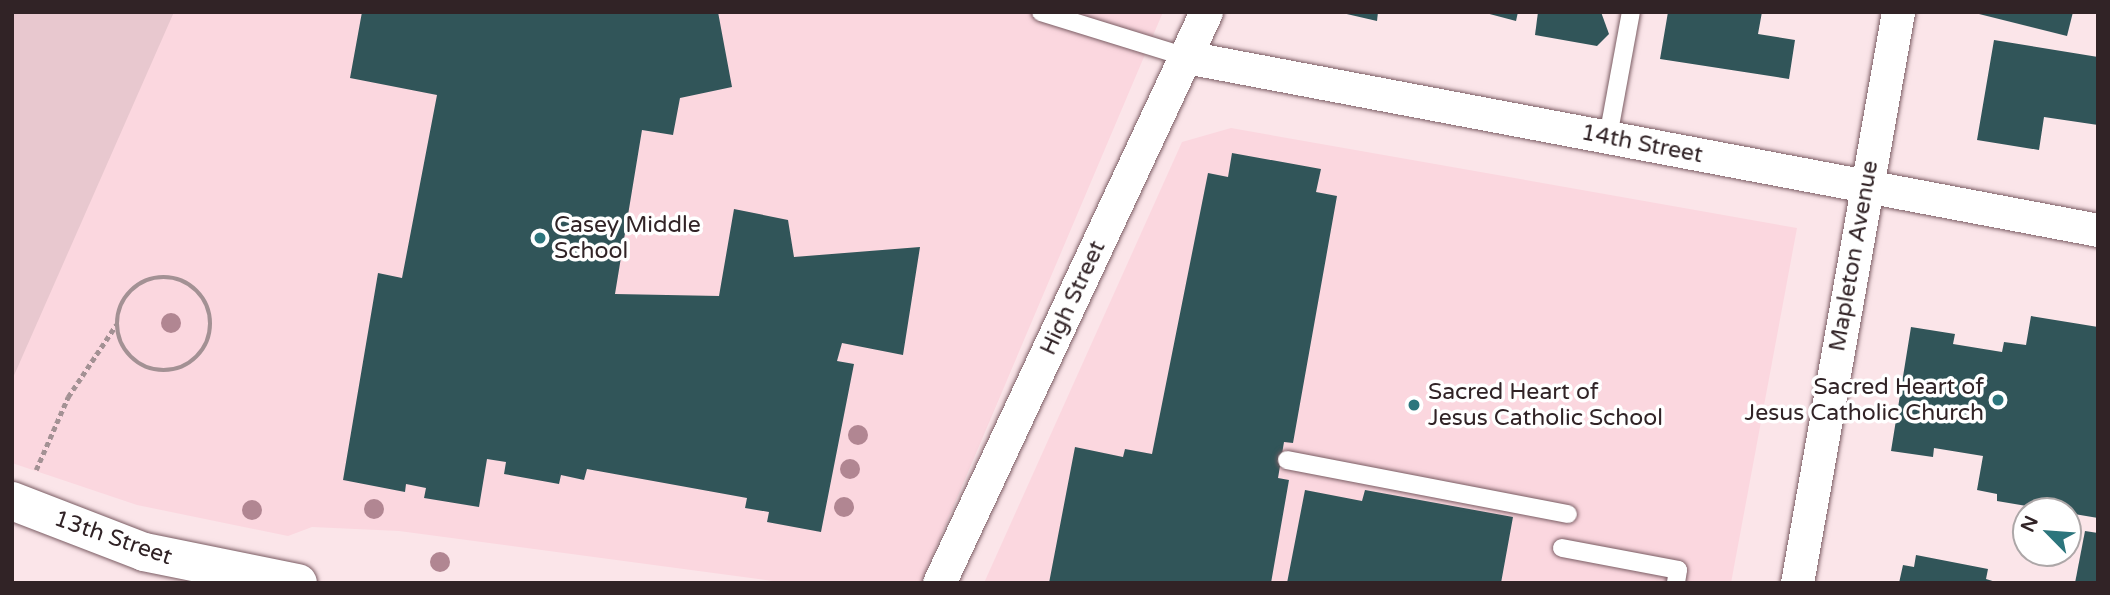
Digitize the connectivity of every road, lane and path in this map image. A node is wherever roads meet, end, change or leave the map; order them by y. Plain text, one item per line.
1 (1041, 12) edge
2 (1206, 12) edge
3 (1631, 12) edge
4 (1898, 12) edge
5 (1186, 57) junction
6 (1608, 137) junction
7 (1866, 190) junction
8 (2098, 230) edge
9 (117, 324) junction
10 (1287, 460) dead end
11 (17, 504) edge
12 (1568, 514) dead end
13 (1562, 548) dead end
14 (1677, 576) edge
15 (258, 579) edge
16 (298, 583) edge
17 (939, 583) edge
18 (1797, 583) edge

1 - 5 lane
2 - 5 street, High Street
3 - 6 lane
4 - 7 street, Mapleton Avenue
5 - 6 street, 14th Street
5 - 17 street, High Street
6 - 7 street, 14th Street
7 - 8 street, 14th Street
7 - 18 street, Mapleton Avenue
9 - 9 path
9 - 11 path
10 - 12 lane
11 - 15 street, 13th Street
13 - 14 lane
15 - 16 street, 13th Street

